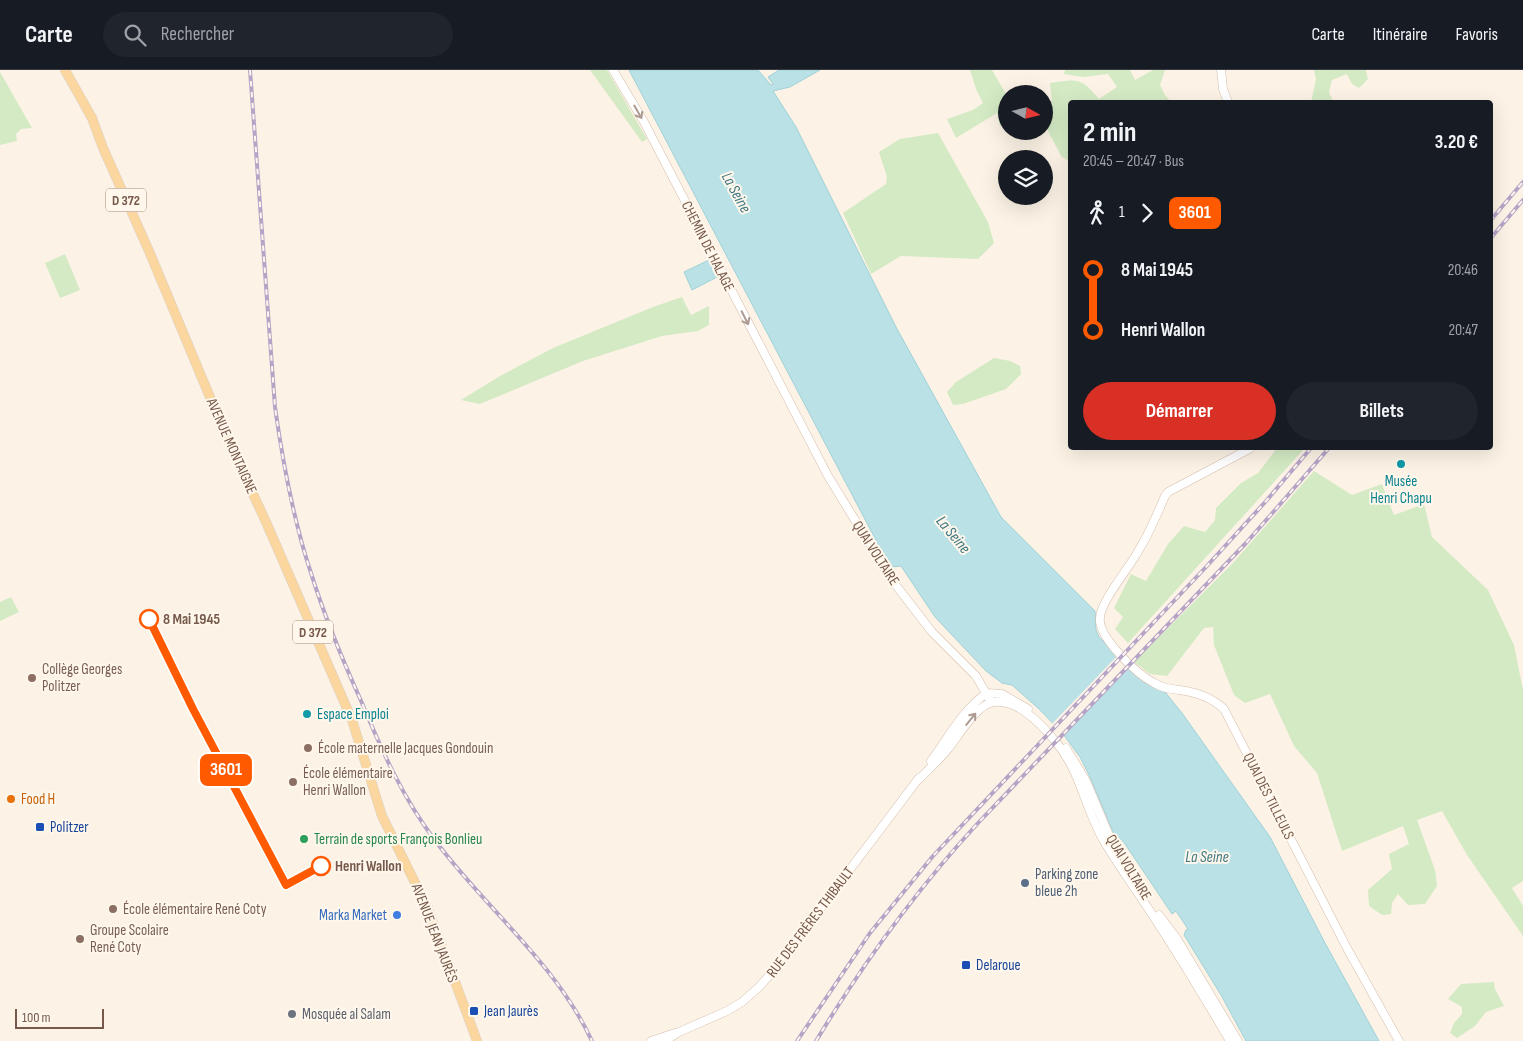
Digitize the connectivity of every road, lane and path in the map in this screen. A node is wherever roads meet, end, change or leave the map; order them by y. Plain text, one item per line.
1 (65, 70) edge
2 (613, 70) edge
3 (1221, 70) edge
4 (1227, 100) edge
5 (800, 424) joint
6 (1247, 450) edge
7 (987, 693) junction
8 (991, 702) junction
9 (916, 782) junction
10 (387, 828) joint
11 (679, 1032) junction
12 (477, 1041) edge
13 (651, 1041) edge
14 (665, 1041) edge
15 (1230, 1041) edge
16 (1238, 1041) edge
17 (1399, 1041) edge

1 - 10 main road, AVENUE MONTAIGNE / D 372
2 -> 5 street, CHEMIN DE HALAGE
3 - 4 street
5 - 7 street, QUAI VOLTAIRE
6 - 17 street, QUAI DES TILLEULS
7 - 8 street, QUAI VOLTAIRE
7 - 9 street, RUE DES FRÈRES THIBAULT
7 - 16 street, QUAI VOLTAIRE
9 -> 8 street, RUE DES FRÈRES THIBAULT
8 - 15 street, QUAI VOLTAIRE
9 - 11 street, RUE DES FRÈRES THIBAULT
10 - 12 main road, AVENUE JEAN JAURÈS / D 372
11 - 13 street, RUE DES FRÈRES THIBAULT
11 - 14 street, RUE DES FRÈRES THIBAULT

